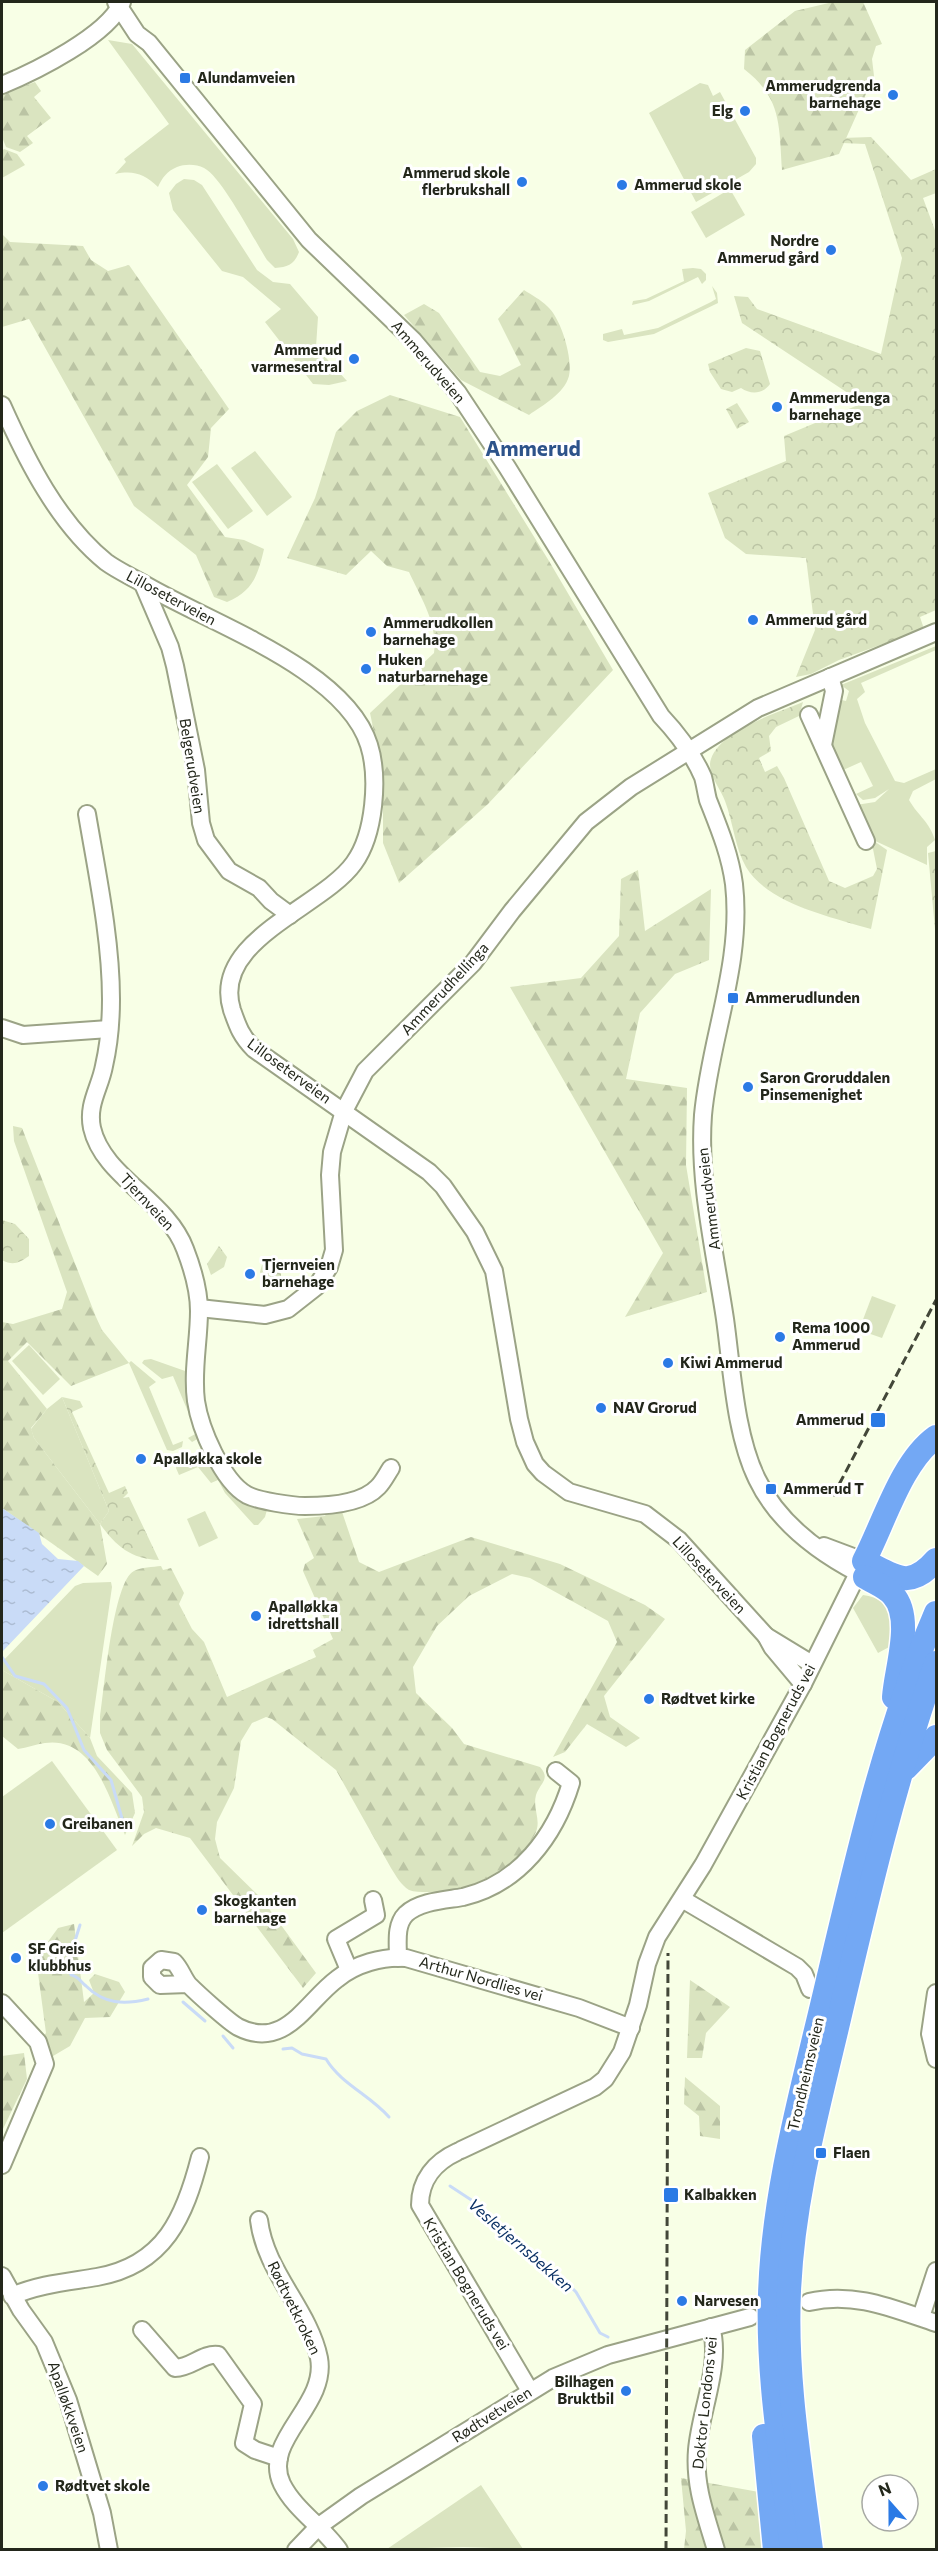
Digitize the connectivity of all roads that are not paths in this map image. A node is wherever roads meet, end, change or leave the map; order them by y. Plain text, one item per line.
1 (125, 3) edge
2 (2, 85) edge
3 (3, 416) edge
4 (142, 583) junction
5 (936, 632) edge
6 (830, 677) junction
7 (809, 715) dead end
8 (823, 745) junction
9 (684, 754) junction
10 (87, 814) dead end
11 (867, 841) dead end
12 (290, 915) junction
13 (2, 1028) edge
14 (109, 1029) junction
15 (344, 1111) junction
16 (199, 1308) junction
17 (936, 1437) edge
18 (391, 1468) dead end
19 (936, 1560) edge
20 (861, 1567) junction
21 (936, 1613) edge
22 (766, 1636) junction
23 (936, 1663) edge
24 (812, 1664) junction
25 (803, 1684) junction
26 (893, 1732) junction
27 (936, 1737) edge
28 (556, 1771) dead end
29 (901, 1775) junction
30 (682, 1899) junction
31 (373, 1900) dead end
32 (398, 1958) junction
33 (349, 1970) junction
34 (188, 1984) dead end
35 (810, 1989) dead end
36 (936, 1993) edge
37 (2, 2003) edge
38 (631, 2028) junction
39 (936, 2059) edge
40 (200, 2157) dead end
41 (2, 2165) edge
42 (259, 2220) dead end
43 (936, 2271) edge
44 (2, 2276) edge
45 (12, 2296) junction
46 (809, 2302) dead end
47 (750, 2317) dead end
48 (929, 2320) edge
49 (711, 2327) junction
50 (142, 2330) dead end
51 (771, 2353) junction
52 (530, 2391) junction
53 (279, 2458) junction
54 (801, 2465) junction
55 (319, 2526) junction
56 (109, 2550) edge
57 (296, 2550) edge
58 (339, 2550) edge
59 (716, 2550) edge
60 (775, 2550) edge
61 (792, 2550) edge
62 (811, 2550) edge
63 (826, 2550) edge

1 - 2 street
1 - 9 street, Ammerudveien
3 - 4 street, Lilloseterveien
4 - 12 street, Belgerudveien
4 - 12 street, Lilloseterveien
5 - 6 street, Ammerudhellinga
6 - 8 street
6 - 9 street, Ammerudhellinga
7 - 8 street
8 - 11 street
9 - 15 street, Ammerudhellinga
9 - 20 street, Ammerudveien
10 - 14 street, Tjernveien
12 - 15 street, Lilloseterveien
13 - 14 street
14 - 16 street, Tjernveien
15 - 16 street, Ammerudhellinga
15 - 22 street, Lilloseterveien
16 - 18 street, Tjernveien
17 - 20 highway
19 - 20 highway
20 - 24 street, Kristian Bogneruds vei
20 - 26 highway
21 - 26 highway, Trondheimsveien
22 - 24 street, Lilloseterveien
22 - 25 street, Lilloseterveien
23 - 29 highway, Trondheimsveien
24 - 25 street, Kristian Bogneruds vei
25 - 30 street, Kristian Bogneruds vei
26 - 51 highway, Trondheimsveien
27 - 29 highway
28 - 32 street
29 - 54 highway, Trondheimsveien
30 - 35 street
30 - 38 street, Kristian Bogneruds vei
31 - 33 street
32 - 33 street, Arthur Nordlies vei
32 - 38 street, Arthur Nordlies vei
33 - 34 street, Arthur Nordlies vei
36 - 39 street
37 - 41 street
38 - 52 street, Kristian Bogneruds vei
40 - 45 street
42 - 53 street, Rødtvetkroken
43 - 48 street
44 - 45 street, Apalløkkveien
45 - 56 street, Apalløkkveien
46 - 48 street
47 - 49 street, Rødtvetveien
49 - 52 street, Rødtvetveien
49 - 59 street, Doktor Londons vei
50 - 53 street
51 - 60 highway
51 - 61 highway, Trondheimsveien
52 - 55 street, Rødtvetveien
53 - 55 street
54 - 62 highway, Trondheimsveien
54 - 63 highway
55 - 57 street, Rødtvetveien
55 - 58 street

